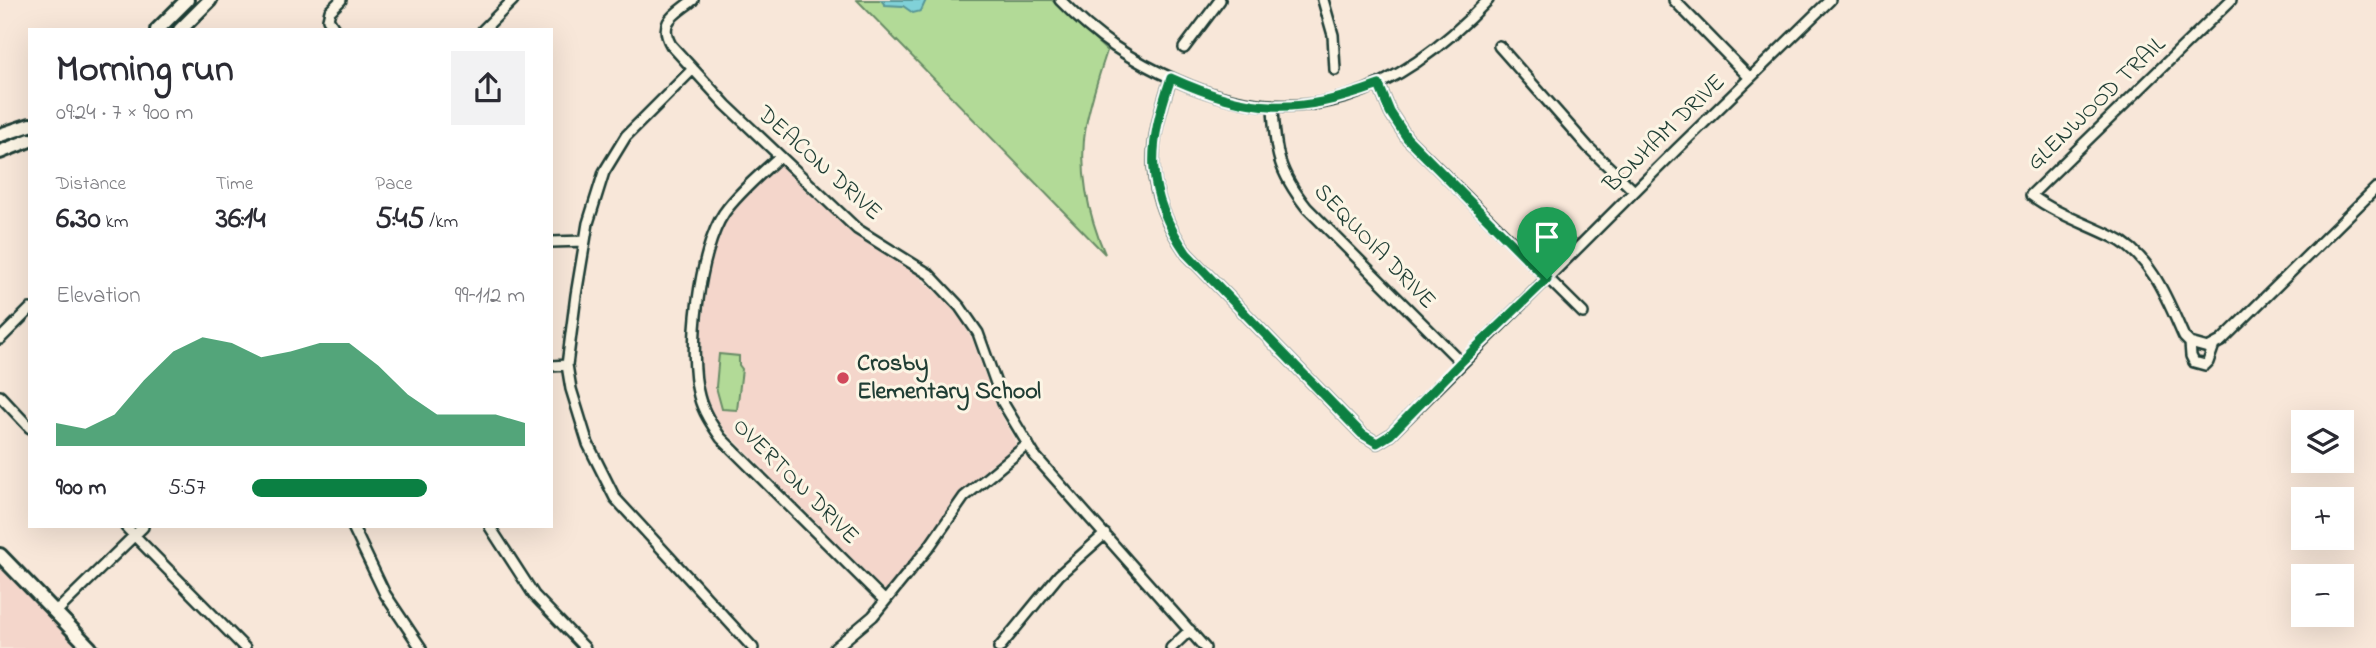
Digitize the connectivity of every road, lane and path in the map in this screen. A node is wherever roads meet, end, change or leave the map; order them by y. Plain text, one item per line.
1 (187, 0) edge
2 (210, 0) edge
3 (341, 0) edge
4 (513, 0) edge
5 (693, 0) edge
6 (1060, 0) edge
7 (1220, 0) edge
8 (1323, 0) edge
9 (1488, 0) edge
10 (1674, 0) edge
11 (1830, 0) edge
12 (2231, 0) edge
13 (159, 28) edge
14 (182, 28) edge
15 (334, 28) edge
16 (485, 28) edge
17 (1499, 46) dead end
18 (1184, 47) dead end
19 (693, 69) junction
20 (1335, 70) dead end
21 (1171, 78) junction
22 (1750, 78) junction
23 (1379, 85) junction
24 (1273, 107) junction
25 (28, 126) edge
26 (0, 135) edge
27 (28, 141) edge
28 (0, 152) edge
29 (780, 156) junction
30 (2376, 188) edge
31 (1634, 191) junction
32 (585, 241) junction
33 (553, 242) edge
34 (1547, 279) junction
35 (28, 311) edge
36 (1583, 313) dead end
37 (0, 339) edge
38 (2190, 343) junction
39 (2214, 345) junction
40 (1461, 362) junction
41 (568, 365) junction
42 (553, 366) edge
43 (0, 396) edge
44 (28, 426) edge
45 (1028, 444) junction
46 (126, 528) edge
47 (142, 528) edge
48 (353, 528) edge
49 (491, 528) edge
50 (1105, 534) junction
51 (135, 536) junction
52 (0, 555) edge
53 (886, 601) junction
54 (55, 612) junction
55 (1190, 629) junction
56 (90, 648) edge
57 (245, 648) edge
58 (421, 648) edge
59 (585, 648) edge
60 (753, 648) edge
61 (835, 648) edge
62 (999, 648) edge
63 (1171, 648) edge
64 (1205, 648) edge

1 - 13 main road
2 - 14 main road
3 - 15 street
4 - 16 street
5 - 19 street, DEACON DRIVE
6 - 21 street
7 - 18 street
8 - 20 street
9 - 23 street
10 - 22 street
11 - 22 street, BONHAM DRIVE
12 - 38 street, GLENWOOD TRAIL
17 - 31 street
19 - 29 street, DEACON DRIVE
19 - 32 street
21 - 24 street
21 - 40 street, BONHAM DRIVE
22 - 31 street, BONHAM DRIVE
23 - 24 street
23 - 34 street
24 - 40 street, SEQUOIA DRIVE
25 - 26 main road
27 - 28 main road
29 - 45 street, DEACON DRIVE
29 - 53 street, OVERTON DRIVE
30 - 39 street
31 - 34 street, BONHAM DRIVE
32 - 33 street
32 - 41 street
34 - 36 street
34 - 40 street, BONHAM DRIVE
35 - 37 street
38 - 39 street
38 - 39 street
41 - 42 street
41 - 60 street
43 - 44 street
45 - 50 street, DEACON DRIVE
45 - 53 street
46 - 51 street
47 - 51 street
48 - 58 street
49 - 59 street
50 - 55 street, DEACON DRIVE
50 - 62 street
51 - 54 street
51 - 57 street
52 - 54 main road
53 - 61 street
54 - 56 main road
55 - 63 street
55 - 64 street, DEACON DRIVE

